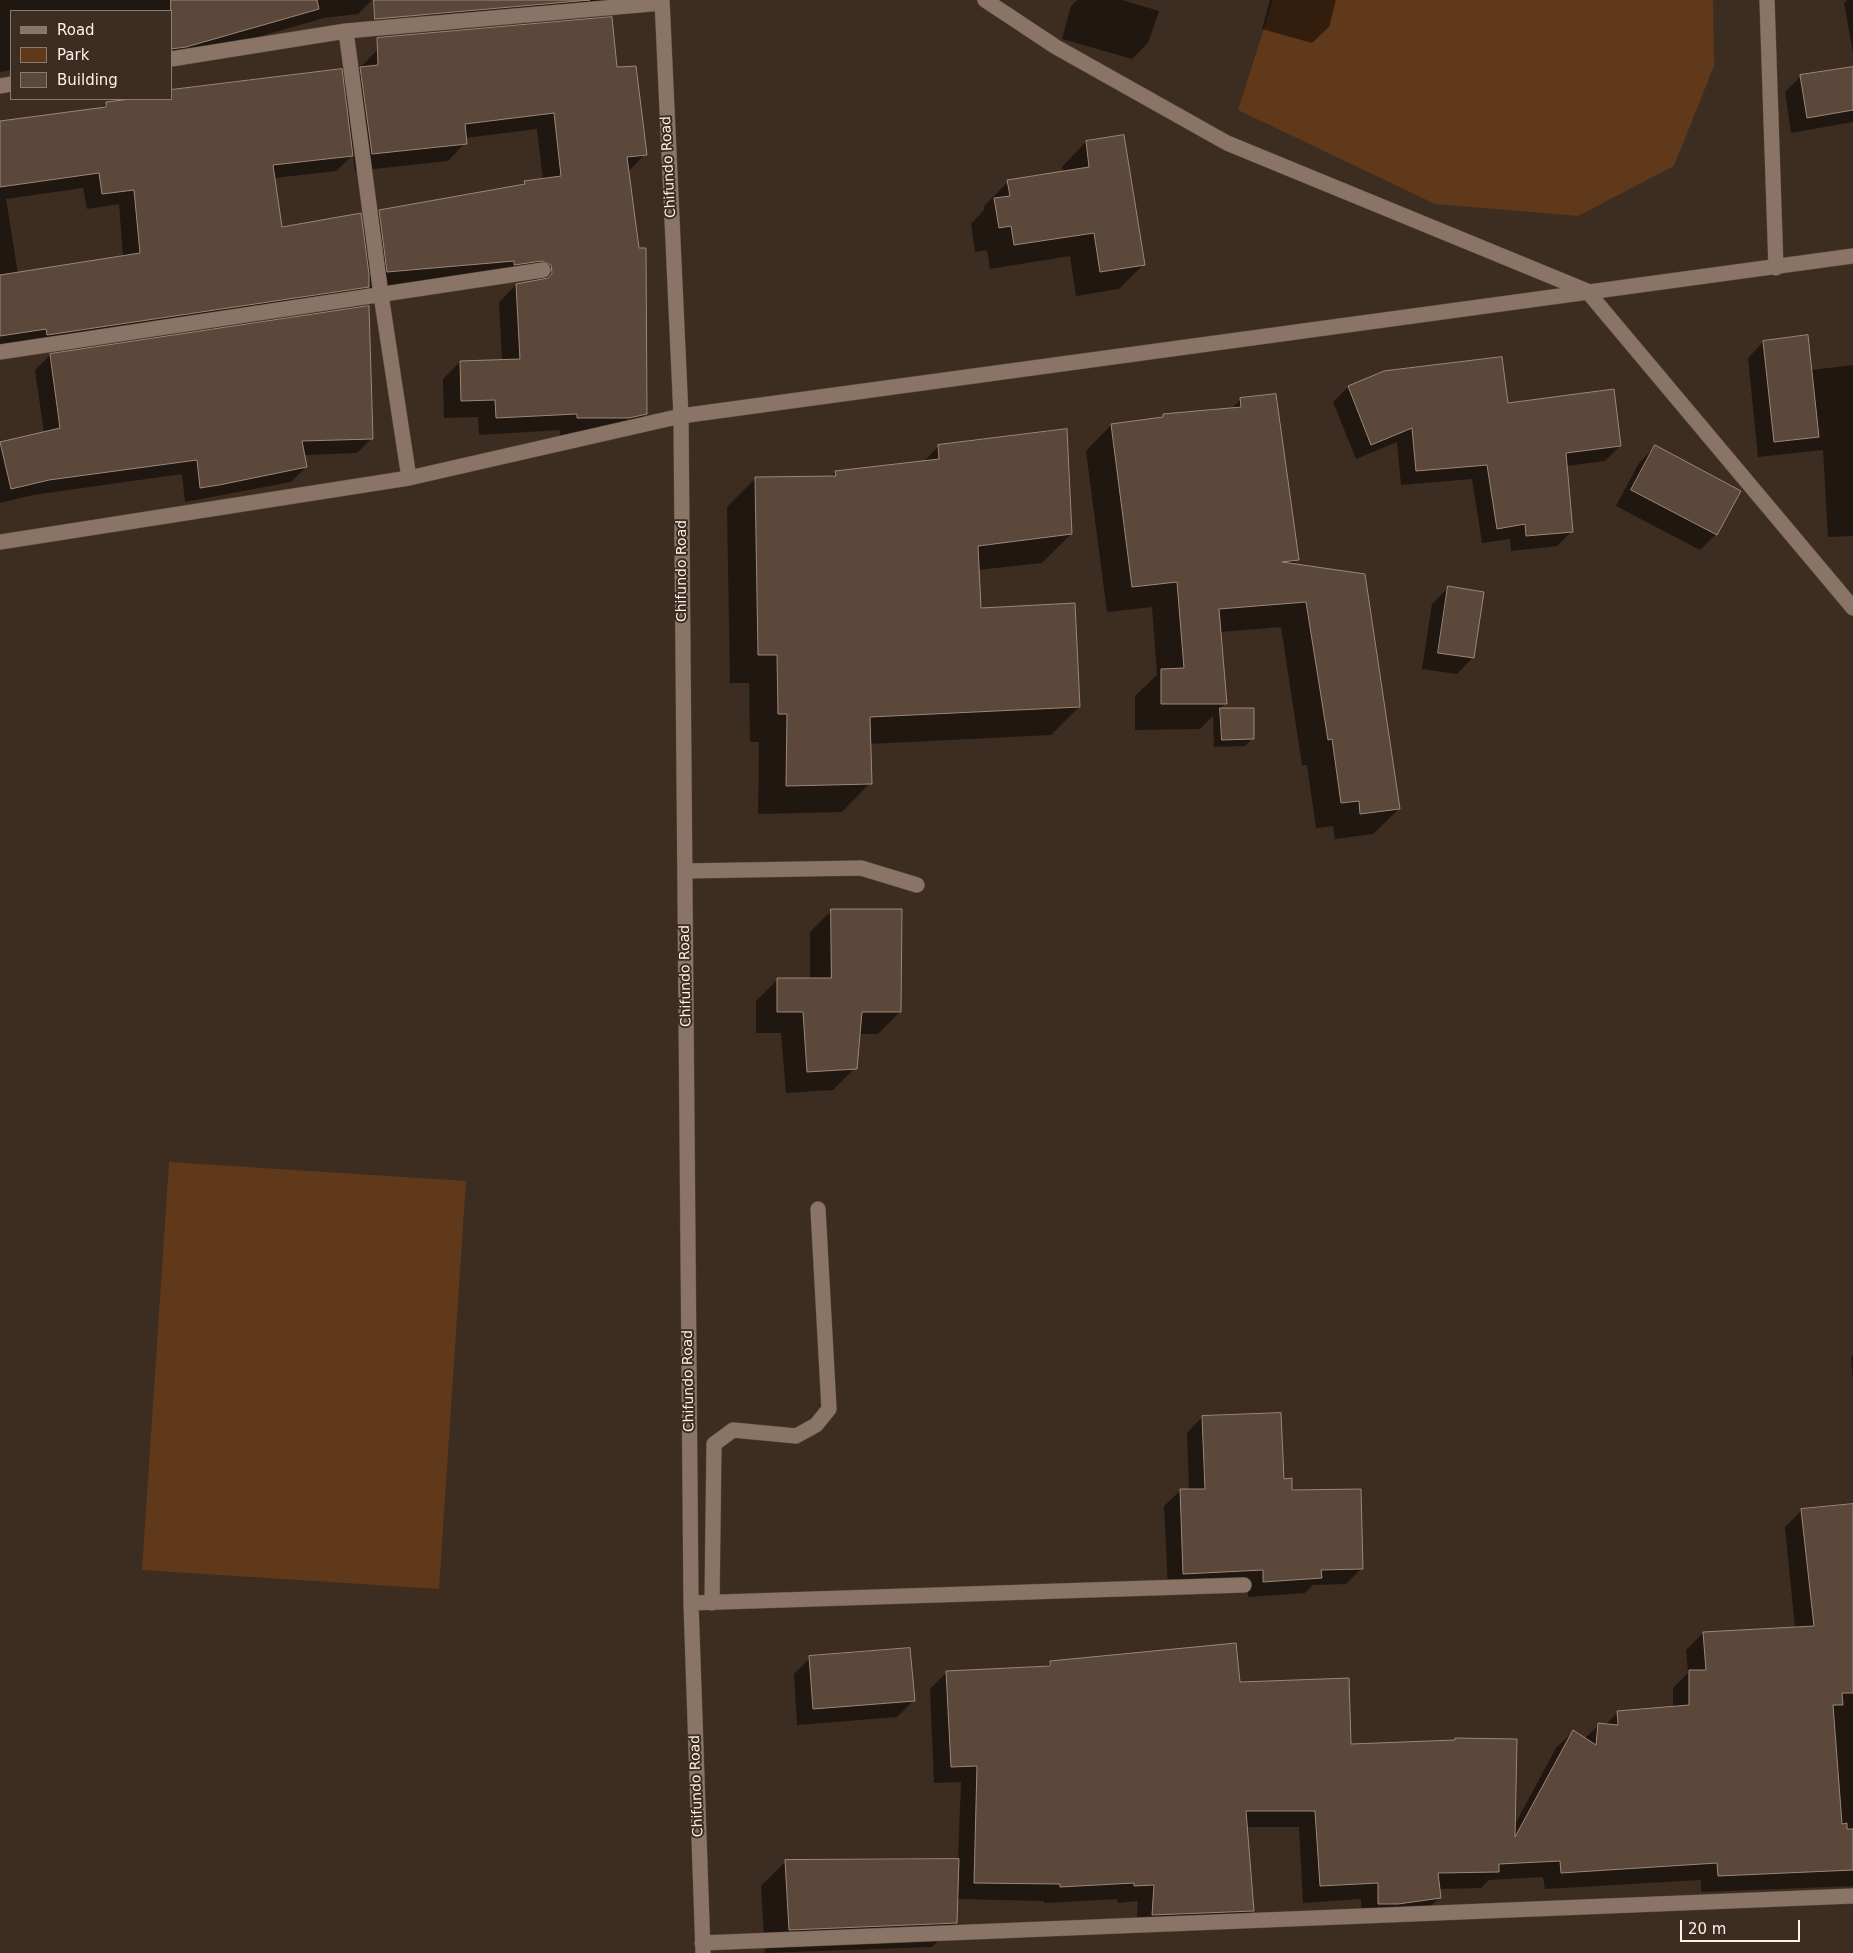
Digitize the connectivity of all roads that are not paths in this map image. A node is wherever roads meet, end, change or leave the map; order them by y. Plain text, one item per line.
1 (984, 0) edge
2 (1767, 0) edge
3 (662, 1) edge
4 (346, 31) junction
5 (172, 59) edge
6 (1853, 256) edge
7 (1776, 268) junction
8 (543, 270) dead end
9 (1587, 291) junction
10 (381, 295) junction
11 (0, 352) edge
12 (681, 416) junction
13 (409, 478) junction
14 (0, 542) edge
15 (1853, 608) edge
16 (685, 871) junction
17 (917, 885) dead end
18 (818, 1208) dead end
19 (1244, 1585) dead end
20 (691, 1603) junction
21 (712, 1603) junction
22 (1853, 1896) edge
23 (702, 1948) edge

1 - 9 street
2 - 7 street
3 - 4 street
3 - 12 street, Chifundo Road
4 - 5 street
4 - 10 street
6 - 7 street
7 - 9 street
8 - 10 street
9 - 12 street
9 - 15 street
10 - 11 street
10 - 13 street
12 - 13 street
12 - 16 street, Chifundo Road
13 - 14 street
16 - 17 street
16 - 20 street, Chifundo Road
18 - 21 street
19 - 21 street
20 - 21 street
20 - 23 street, Chifundo Road
22 - 23 street

